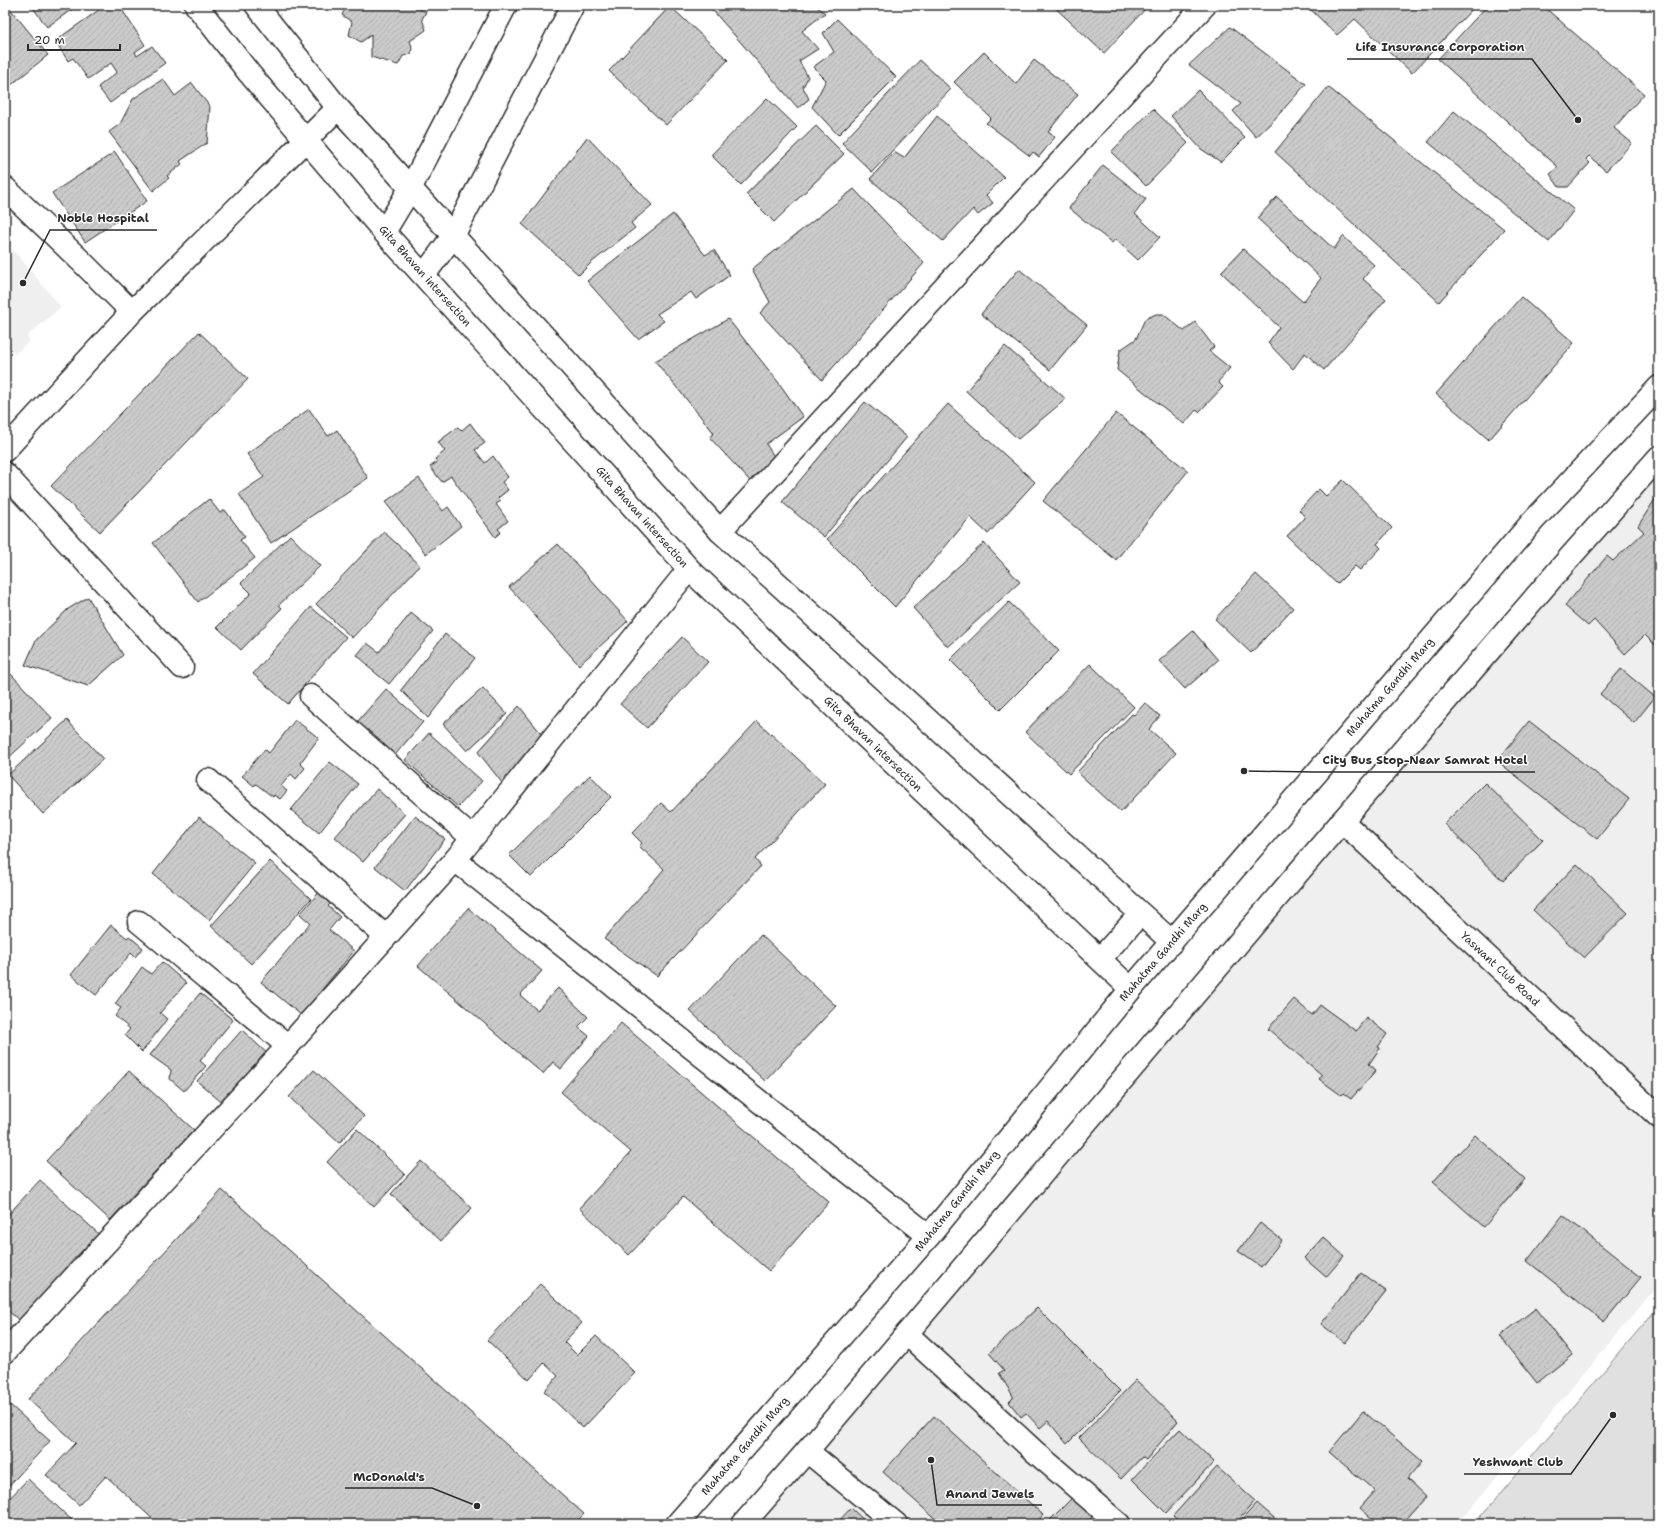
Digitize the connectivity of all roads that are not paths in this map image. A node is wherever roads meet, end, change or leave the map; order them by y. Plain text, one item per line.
1 (196, 5) edge
2 (256, 5) edge
3 (506, 5) edge
4 (573, 5) edge
5 (1206, 5) edge
6 (338, 108) junction
7 (305, 139) junction
8 (5, 188) edge
9 (410, 189) junction
10 (384, 232) junction
11 (454, 236) junction
12 (424, 275) junction
13 (132, 312) junction
14 (1659, 387) edge
15 (5, 450) edge
16 (1659, 458) edge
17 (5, 474) edge
18 (720, 531) junction
19 (689, 569) junction
20 (182, 667) dead end
21 (311, 696) dead end
22 (208, 780) dead end
23 (1342, 821) junction
24 (472, 838) junction
25 (455, 860) junction
26 (1140, 914) junction
27 (139, 922) dead end
28 (386, 936) junction
29 (1172, 942) junction
30 (1100, 959) junction
31 (1131, 989) junction
32 (288, 1046) junction
33 (1659, 1117) edge
34 (929, 1236) junction
35 (906, 1334) junction
36 (5, 1352) edge
37 (807, 1452) junction
38 (677, 1524) edge
39 (743, 1524) edge
40 (896, 1524) edge
41 (1119, 1524) edge

1 - 7 street, Gita Bhavan intersection
2 - 6 street
3 - 9 street
4 - 11 street
5 - 18 street
6 - 7 street
6 - 9 street
7 - 10 street, Gita Bhavan intersection
7 - 13 street
8 - 13 street
9 - 10 street
9 - 11 street
10 - 12 street, Gita Bhavan intersection
11 - 12 street
11 - 18 street
12 - 19 street, Gita Bhavan intersection
13 - 15 street
14 - 29 street, Mahatma Gandhi Marg
16 - 23 street
17 - 20 street
18 - 26 street
19 - 24 street
19 - 30 street, Gita Bhavan intersection
21 - 24 street
22 - 28 street
23 - 33 street, Yaswant Club Road
23 - 35 street
24 - 25 street
25 - 28 street
25 - 34 street
26 - 29 street
26 - 30 street
27 - 32 street
28 - 32 street
29 - 31 street, Mahatma Gandhi Marg
30 - 31 street, Gita Bhavan intersection
31 - 34 street, Mahatma Gandhi Marg
32 - 36 street
34 - 38 street, Mahatma Gandhi Marg
35 - 37 street
35 - 41 street
37 - 39 street
37 - 40 street

